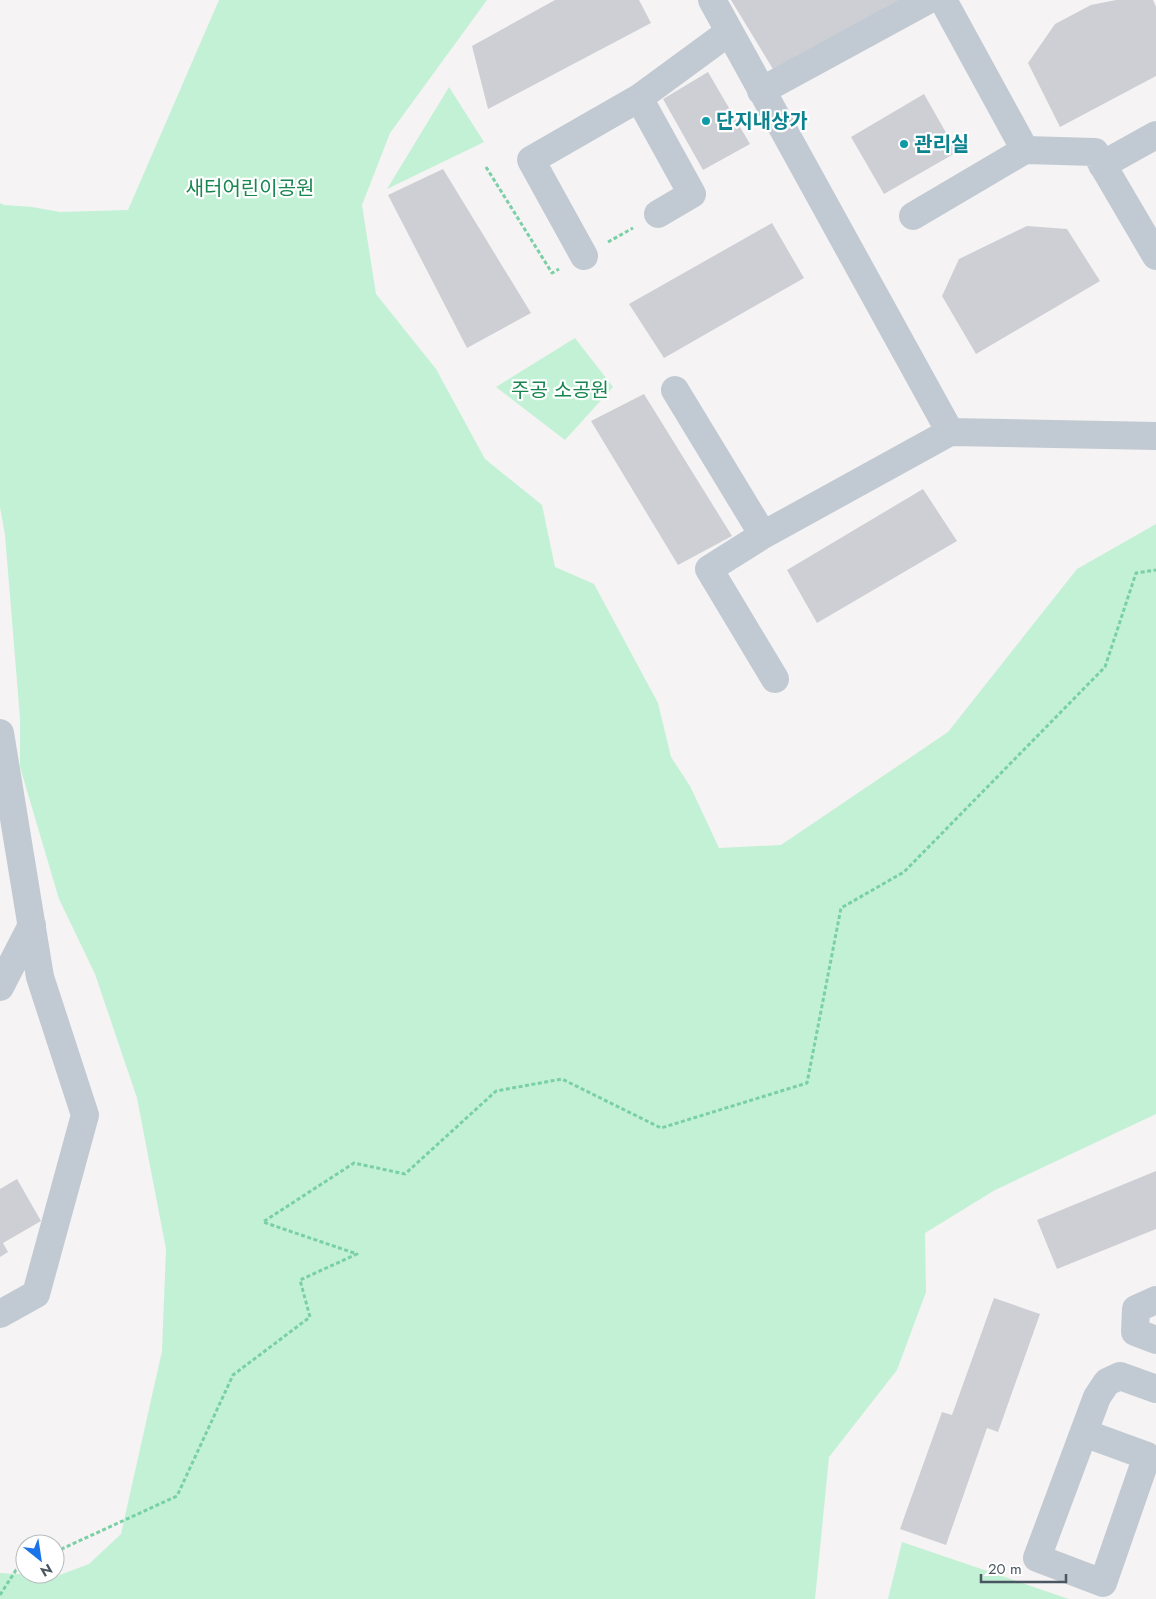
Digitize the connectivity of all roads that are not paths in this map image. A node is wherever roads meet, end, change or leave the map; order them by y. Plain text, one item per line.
1 (712, 0) edge
2 (928, 0) edge
3 (943, 0) edge
4 (728, 32) junction
5 (761, 91) junction
6 (639, 98) junction
7 (1156, 135) edge
8 (1024, 150) junction
9 (1098, 159) junction
10 (658, 214) dead end
11 (912, 216) dead end
12 (584, 256) dead end
13 (1156, 256) edge
14 (676, 390) dead end
15 (950, 432) junction
16 (1156, 436) edge
17 (763, 534) junction
18 (775, 679) dead end
19 (0, 732) edge
20 (32, 925) junction
21 (0, 987) edge
22 (1156, 1300) edge
23 (0, 1314) edge
24 (1156, 1340) edge
25 (1156, 1389) edge
26 (1084, 1433) junction

1 - 4 street
2 - 5 street
3 - 8 street
4 - 5 street
4 - 6 street
5 - 15 street
6 - 10 street
6 - 12 street
7 - 9 street
8 - 9 street
8 - 11 street
9 - 13 street
14 - 17 street
15 - 16 street
15 - 17 street
17 - 18 street
19 - 20 street
20 - 21 street
20 - 23 street
22 - 24 street
25 - 26 street
26 - 26 street

